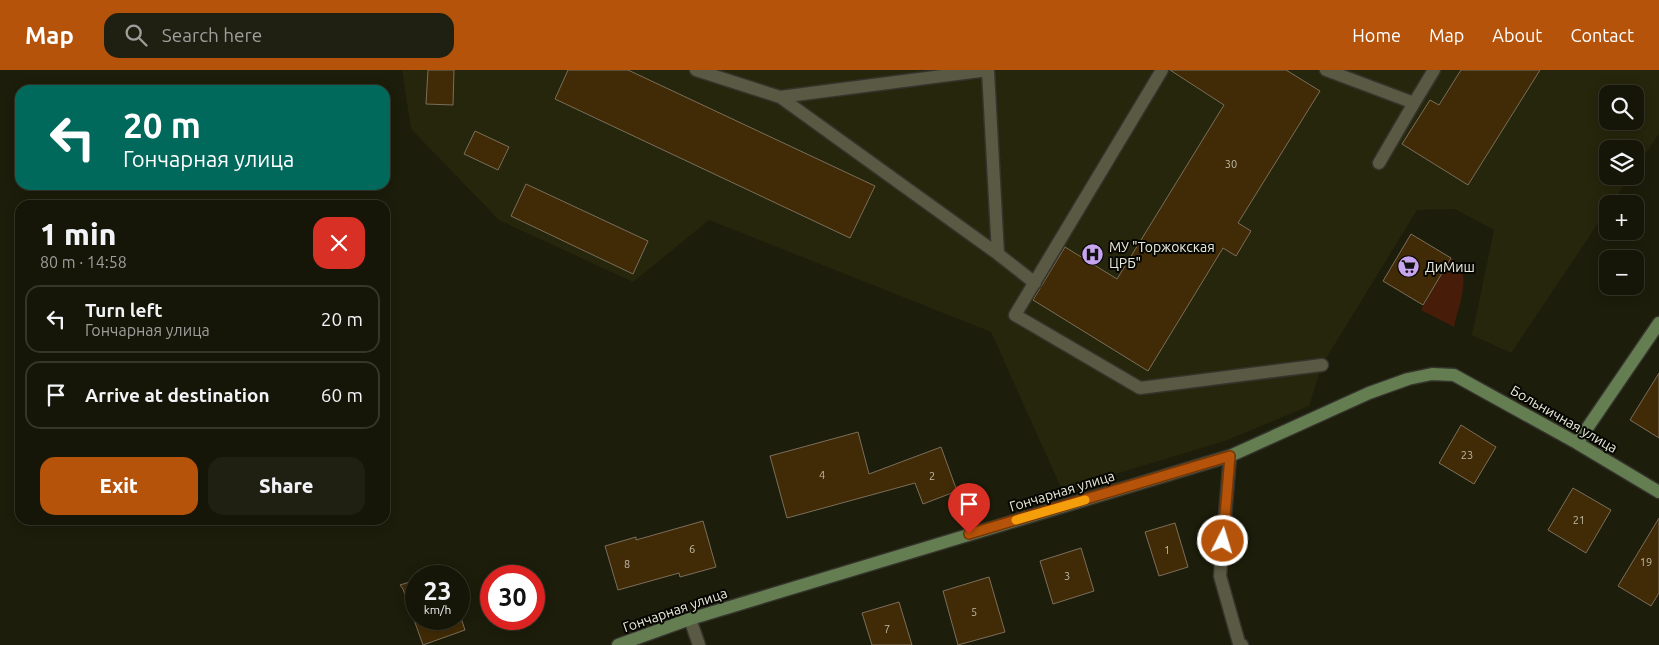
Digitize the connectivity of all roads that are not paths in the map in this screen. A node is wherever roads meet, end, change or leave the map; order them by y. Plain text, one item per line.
1 (696, 70) edge
2 (1162, 70) edge
3 (1326, 70) edge
4 (1434, 70) edge
5 (988, 71) edge
6 (780, 97) junction
7 (1414, 103) junction
8 (1379, 163) dead end
9 (998, 254) junction
10 (1034, 283) junction
11 (1659, 323) edge
12 (1322, 365) dead end
13 (1454, 375) joint
14 (1577, 443) junction
15 (1230, 456) junction
16 (1659, 492) edge
17 (690, 619) junction
18 (618, 645) edge
19 (699, 645) edge
20 (1242, 645) edge

1 - 6 street
2 - 10 street
3 - 7 street
4 - 7 street
5 - 6 street
5 - 9 street
6 - 9 street
7 - 8 street
9 - 10 street
10 - 12 street
11 - 14 street
13 - 14 street, Больничная улица
13 - 15 street, Гончарная улица
14 - 16 street, Больничная улица
15 - 17 street, Гончарная улица
15 - 20 street
17 - 18 street, Гончарная улица
17 - 19 street

